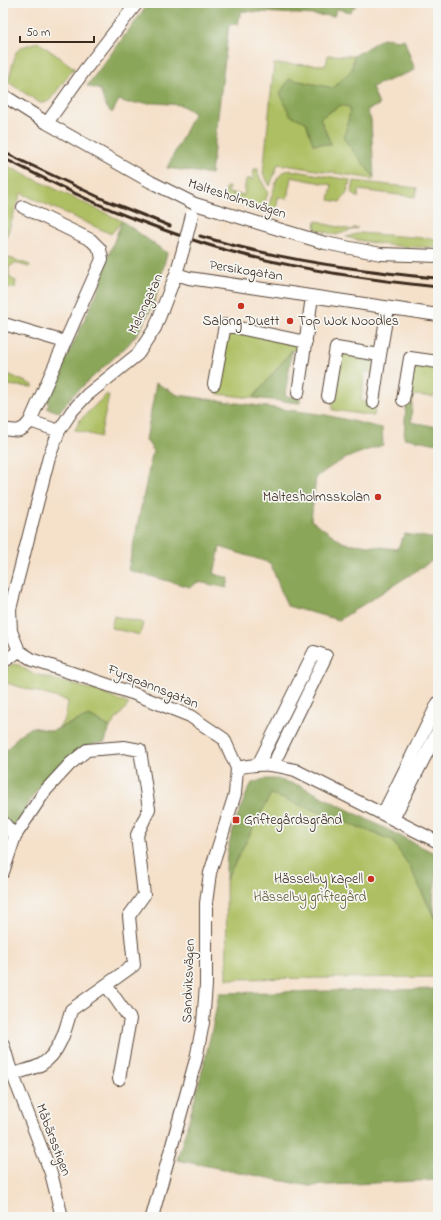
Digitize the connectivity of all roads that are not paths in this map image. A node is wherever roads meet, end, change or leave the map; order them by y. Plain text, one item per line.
1 (137, 3) edge
2 (127, 8) edge
3 (3, 95) edge
4 (47, 123) junction
5 (23, 208) dead end
6 (194, 210) junction
7 (438, 256) edge
8 (176, 274) junction
9 (312, 297) junction
10 (388, 308) junction
11 (438, 315) edge
12 (4, 324) dead end
13 (65, 342) junction
14 (306, 342) junction
15 (380, 356) junction
16 (438, 362) edge
17 (214, 384) dead end
18 (298, 393) dead end
19 (328, 396) dead end
20 (403, 400) dead end
21 (373, 402) dead end
22 (30, 422) junction
23 (3, 429) edge
24 (59, 431) junction
25 (19, 650) junction
26 (3, 662) edge
27 (438, 703) edge
28 (438, 731) edge
29 (273, 764) junction
30 (258, 765) junction
31 (236, 768) junction
32 (388, 816) junction
33 (3, 822) edge
34 (15, 836) junction
35 (438, 842) edge
36 (3, 872) edge
37 (106, 985) junction
38 (3, 1044) edge
39 (8, 1070) edge
40 (119, 1079) dead end
41 (62, 1217) edge
42 (152, 1217) edge

1 - 2 street
2 - 4 street
3 - 4 street, Maltesholmsvägen
4 - 6 street, Maltesholmsvägen
5 - 13 street
6 - 7 street, Maltesholmsvägen
6 - 8 street, Melongatan, bridge
8 - 9 street, Persikogatan
8 - 24 street, Melongatan
9 - 10 street, Persikogatan
9 - 14 street
10 - 11 street, Persikogatan
10 - 15 street
12 - 13 street
13 - 22 street
14 - 17 street
14 - 18 street
15 - 19 street
15 - 21 street
16 - 20 street
22 - 23 street
22 - 24 street
24 - 25 street, Melongatan
25 - 26 street
25 - 31 street, Fyrspannsgatan
27 - 32 street
28 - 32 street
29 - 30 street
29 - 30 street
29 - 32 street
30 - 31 street
31 - 42 street, Sandviksvägen
32 - 35 street
33 - 34 street
34 - 36 street
34 - 37 street
37 - 39 street
37 - 40 street
38 - 39 street, Måbärsstigen
39 - 41 street, Måbärsstigen

